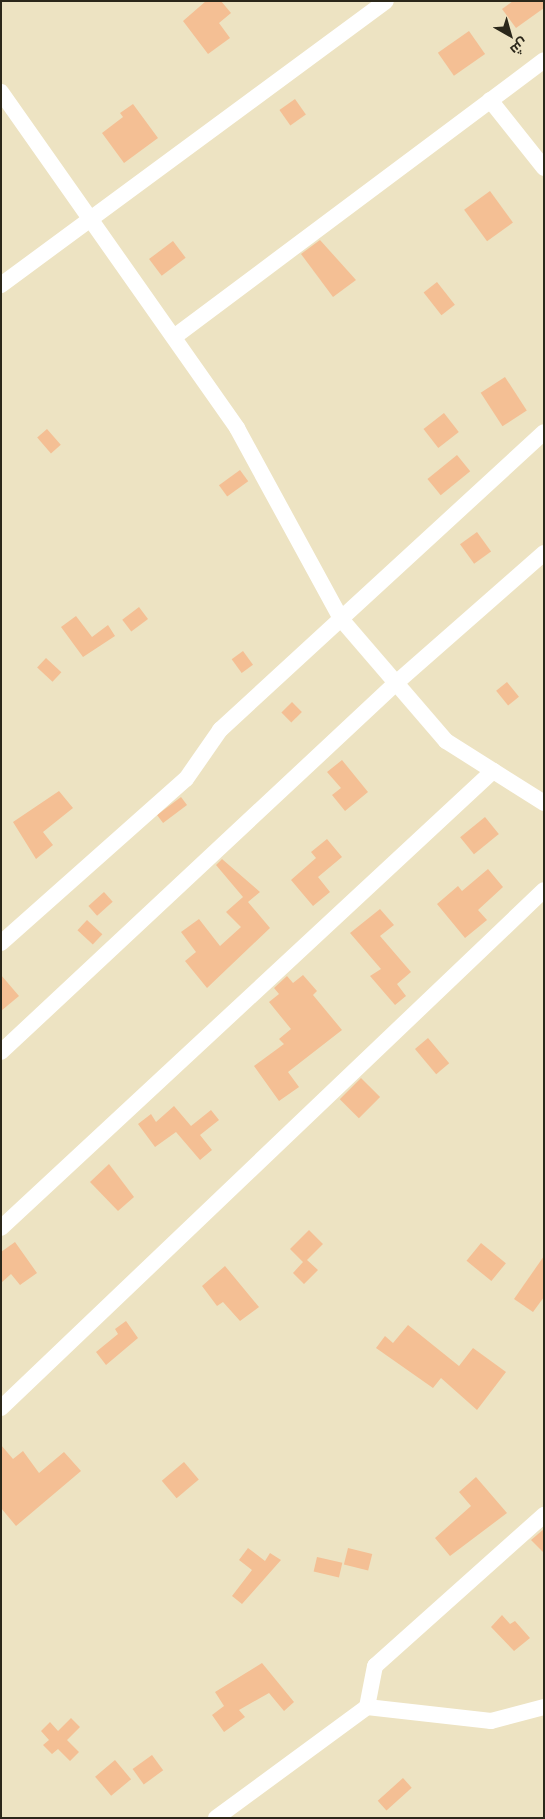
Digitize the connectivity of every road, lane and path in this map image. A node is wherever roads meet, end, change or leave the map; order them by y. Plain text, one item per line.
1 (386, 1) edge
2 (544, 60) edge
3 (1, 92) edge
4 (490, 100) junction
5 (544, 168) edge
6 (91, 217) junction
7 (1, 285) edge
8 (174, 337) junction
9 (544, 432) edge
10 (544, 553) edge
11 (341, 619) junction
12 (396, 683) junction
13 (493, 771) junction
14 (544, 803) edge
15 (544, 890) edge
16 (1, 943) edge
17 (1, 1052) edge
18 (1, 1228) edge
19 (1, 1408) edge
20 (544, 1515) edge
21 (367, 1707) junction
22 (544, 1708) edge
23 (216, 1818) edge

1 - 6 street
2 - 4 street
3 - 6 street
4 - 5 street
4 - 8 street
6 - 7 street
6 - 8 street
8 - 11 street
9 - 11 street
10 - 12 street
11 - 12 street
11 - 16 street
12 - 13 street
12 - 17 street
13 - 14 street
13 - 18 street
15 - 19 street
20 - 21 street
21 - 22 street
21 - 23 street

